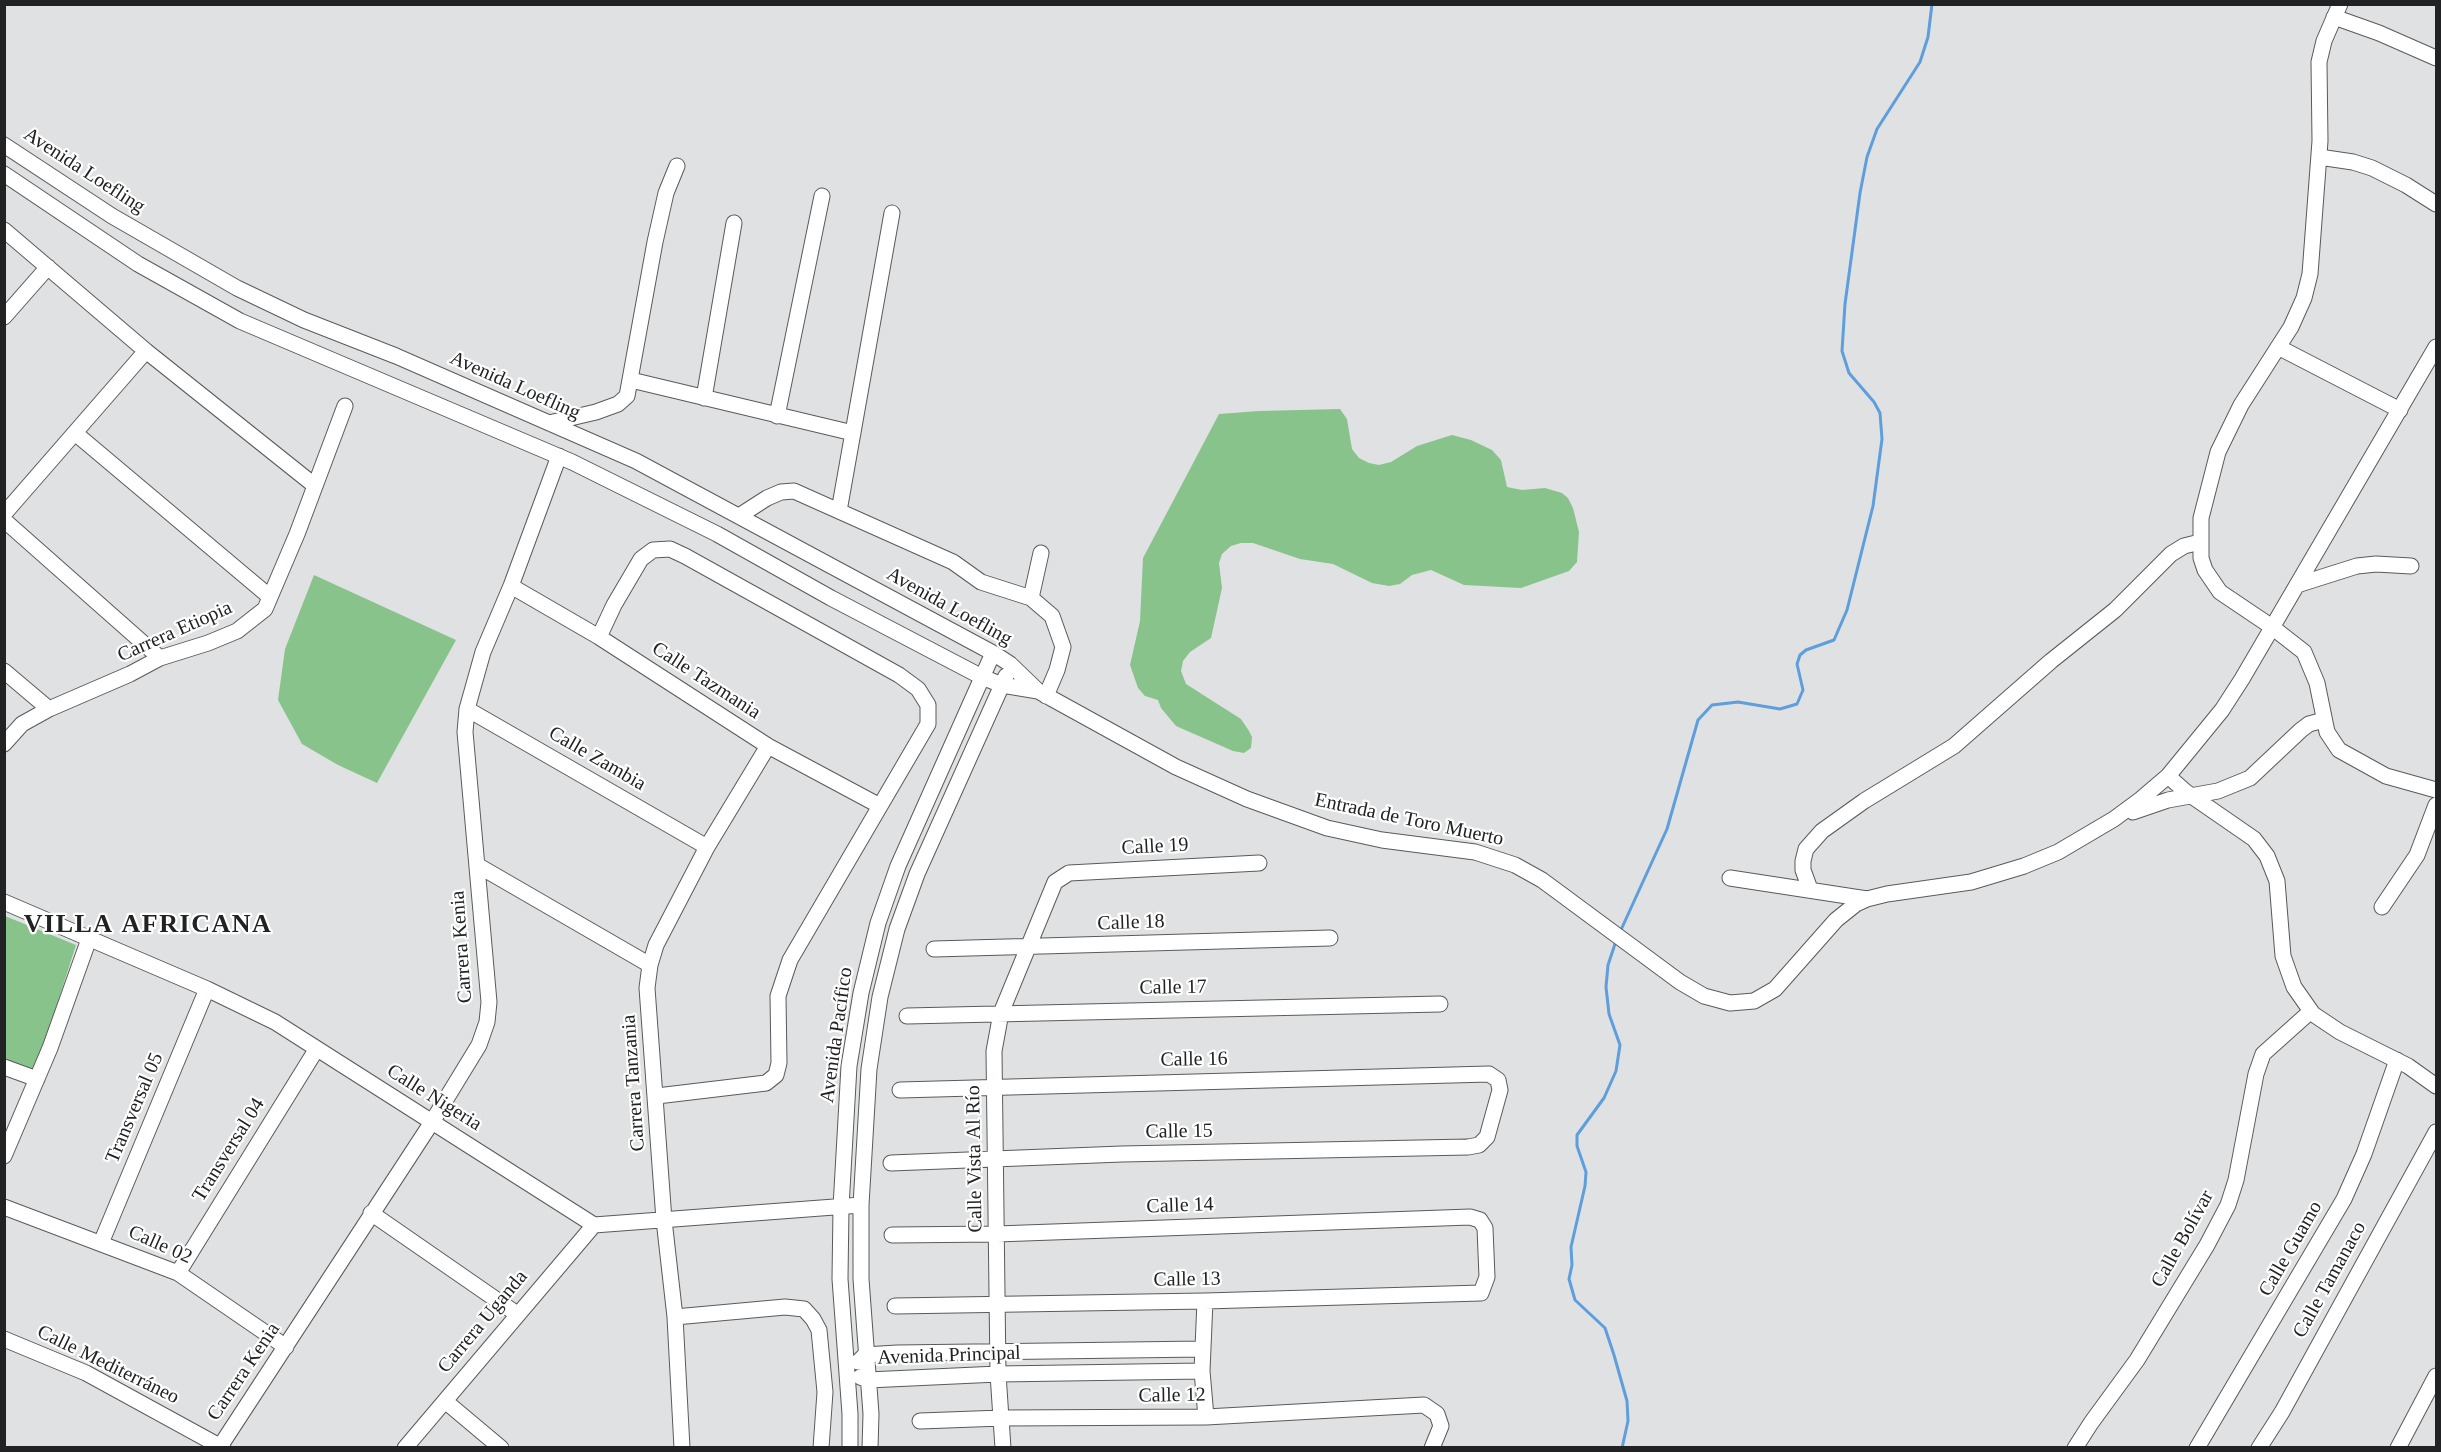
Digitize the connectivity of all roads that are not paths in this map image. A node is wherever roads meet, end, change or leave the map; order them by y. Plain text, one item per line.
1 (2337, 11) edge
2 (2436, 58) edge
3 (4, 145) edge
4 (2319, 157) junction
5 (676, 166) dead end
6 (4, 174) edge
7 (822, 196) dead end
8 (2436, 204) edge
9 (892, 213) dead end
10 (734, 224) dead end
11 (4, 230) edge
12 (48, 267) junction
13 (4, 317) edge
14 (2278, 347) junction
15 (2436, 347) edge
16 (146, 351) junction
17 (2430, 373) edge
18 (631, 380) junction
19 (704, 398) junction
20 (345, 406) dead end
21 (2400, 410) junction
22 (777, 416) junction
23 (549, 423) junction
24 (75, 433) junction
25 (853, 434) junction
26 (559, 456) junction
27 (314, 485) junction
28 (838, 511) junction
29 (4, 514) edge
30 (739, 516) junction
31 (4, 520) edge
32 (2200, 542) junction
33 (1041, 553) dead end
34 (2411, 566) dead end
35 (2297, 585) junction
36 (511, 586) junction
37 (270, 597) junction
38 (1031, 598) junction
39 (2272, 627) junction
40 (599, 637) junction
41 (993, 653) junction
42 (160, 657) junction
43 (1010, 664) junction
44 (4, 671) edge
45 (982, 676) junction
46 (1002, 685) junction
47 (1042, 694) junction
48 (48, 709) junction
49 (467, 709) junction
50 (2324, 720) junction
51 (4, 744) edge
52 (768, 746) junction
53 (2168, 776) junction
54 (2436, 790) edge
55 (2193, 796) junction
56 (2436, 805) edge
57 (880, 806) junction
58 (2099, 828) junction
59 (707, 846) junction
60 (1259, 863) dead end
61 (477, 865) junction
62 (1730, 878) dead end
63 (1055, 882) joint
64 (1810, 889) junction
65 (1867, 899) junction
66 (4, 902) edge
67 (2382, 908) dead end
68 (1330, 938) dead end
69 (89, 939) junction
70 (1027, 946) junction
71 (934, 949) dead end
72 (650, 965) junction
73 (207, 989) junction
74 (1440, 1004) dead end
75 (2311, 1011) junction
76 (1001, 1013) junction
77 (907, 1016) dead end
78 (316, 1050) junction
79 (2397, 1060) junction
80 (4, 1067) edge
81 (38, 1079) junction
82 (2436, 1084) edge
83 (995, 1086) junction
84 (900, 1090) dead end
85 (657, 1096) junction
86 (432, 1122) junction
87 (2436, 1132) edge
88 (1468, 1147) joint
89 (4, 1156) edge
90 (996, 1158) junction
91 (891, 1163) dead end
92 (861, 1205) junction
93 (4, 1207) edge
94 (841, 1207) junction
95 (371, 1213) junction
96 (664, 1220) junction
97 (594, 1225) junction
98 (997, 1234) junction
99 (892, 1235) dead end
100 (101, 1243) junction
101 (178, 1273) junction
102 (1481, 1293) joint
103 (1205, 1301) junction
104 (998, 1304) junction
105 (895, 1306) dead end
106 (517, 1314) junction
107 (675, 1317) junction
108 (4, 1339) edge
109 (286, 1347) junction
110 (1203, 1349) junction
111 (999, 1351) junction
112 (865, 1355) junction
113 (1202, 1371) junction
114 (846, 1372) junction
115 (998, 1374) junction
116 (2436, 1376) edge
117 (868, 1380) junction
118 (445, 1401) junction
119 (1206, 1417) junction
120 (1002, 1418) junction
121 (920, 1421) dead end
122 (222, 1446) edge
123 (405, 1448) edge
124 (501, 1448) edge
125 (682, 1448) edge
126 (821, 1448) edge
127 (850, 1448) edge
128 (870, 1448) edge
129 (1003, 1448) edge
130 (1432, 1448) edge
131 (2075, 1448) edge
132 (2197, 1448) edge
133 (2259, 1448) edge
134 (2398, 1448) edge

1 - 2 street
1 - 4 street
3 - 23 street, Avenida Loefling
4 - 8 street
4 - 14 street
5 - 18 street
6 - 26 street
7 - 22 street
9 - 25 street
10 - 19 street
11 - 12 street
12 - 13 street
12 - 16 street
14 - 21 street
14 - 32 street
15 - 17 street
16 - 24 street
16 - 27 street
17 - 21 street
18 - 19 street
18 - 23 street
19 - 22 street
20 - 27 street, Carrera Etiopia
21 - 35 street
22 - 25 street
23 - 30 street, Avenida Loefling
24 - 29 street
24 - 37 street
25 - 28 street
26 - 36 street, Carrera Kenia
26 - 45 street
27 - 37 street, Carrera Etiopia
28 - 30 street
28 - 38 street
30 - 41 street, Avenida Loefling
31 - 42 street
32 - 39 street
32 - 64 street
33 - 38 street
34 - 35 street
35 - 39 street
36 - 40 street, Calle Tazmania
36 - 49 street, Carrera Kenia
37 - 42 street, Carrera Etiopia
38 - 47 street
39 - 50 street
39 - 53 street
40 - 52 street, Calle Tazmania
40 - 57 street
41 - 43 street, Avenida Loefling
41 - 45 street, Avenida Pacífico
42 - 48 street, Carrera Etiopia
43 - 46 street, Avenida Pacífico
43 - 47 street, Entrada de Toro Muerto
44 - 48 street
45 - 46 street
45 - 94 street, Avenida Pacífico
46 - 47 street, Entrada de Toro Muerto
46 - 92 street, Avenida Pacífico
47 - 65 street, Entrada de Toro Muerto
48 - 51 street, Carrera Etiopia
49 - 59 street, Calle Zambia
49 - 61 street, Carrera Kenia
50 - 54 street
50 - 55 street
52 - 57 street, Calle Tazmania
52 - 59 street, Carrera Tanzania
53 - 55 street
53 - 58 street
55 - 58 street
55 - 75 street
56 - 67 street
57 - 85 street
58 - 65 street
59 - 72 street, Carrera Tanzania
60 - 63 street, Calle 19
61 - 72 street
61 - 86 street, Carrera Kenia
62 - 64 street
63 - 70 street, Calle Vista Al Río
64 - 65 street
66 - 69 street, Calle Nigeria
68 - 70 street, Calle 18
69 - 73 street, Calle Nigeria
69 - 81 street
70 - 71 street, Calle 18
70 - 76 street, Calle Vista Al Río
72 - 85 street, Carrera Tanzania
73 - 78 street, Calle Nigeria
73 - 100 street, Transversal 05
74 - 76 street, Calle 17
75 - 79 street
75 - 131 street, Calle Bolívar
76 - 77 street, Calle 17
76 - 83 street, Calle Vista Al Río
78 - 86 street, Calle Nigeria
78 - 101 street, Transversal 04
79 - 82 street
79 - 132 street, Calle Guamo
80 - 81 street
81 - 89 street
83 - 84 street, Calle 16
83 - 88 street, Calle 16
83 - 90 street, Calle Vista Al Río
85 - 96 street, Carrera Tanzania
86 - 95 street, Carrera Kenia
86 - 97 street, Calle Nigeria
87 - 133 street, Calle Tamanaco
88 - 90 street, Calle 15
90 - 91 street, Calle 15
90 - 98 street, Calle Vista Al Río
92 - 94 street
92 - 112 street, Avenida Pacífico
93 - 100 street, Calle 02
94 - 96 street
94 - 114 street, Avenida Pacífico
95 - 106 street
95 - 109 street, Carrera Kenia
96 - 97 street
96 - 107 street, Carrera Tanzania
97 - 106 street, Carrera Uganda
98 - 99 street, Calle 14
98 - 102 street, Calle 14
98 - 104 street, Calle Vista Al Río
100 - 101 street, Calle 02
101 - 109 street, Calle 02
102 - 103 street, Calle 13
103 - 104 street, Calle 13
103 - 110 street
104 - 105 street, Calle 13
104 - 111 street, Calle Vista Al Río
106 - 118 street, Carrera Uganda
107 - 125 street, Carrera Tanzania
107 - 126 street
108 - 122 street, Calle Mediterráneo
109 - 122 street, Carrera Kenia
110 - 111 street, Avenida Principal
110 - 113 street
111 - 112 street, Avenida Principal
111 - 115 street, Calle Vista Al Río
112 - 114 street, Avenida Principal
112 - 117 street, Avenida Pacífico
113 - 115 street, Avenida Principal
113 - 119 street
114 - 117 street, Avenida Principal
114 - 127 street, Avenida Pacífico
115 - 117 street, Avenida Principal
115 - 120 street, Calle Vista Al Río
116 - 134 street
117 - 128 street, Avenida Pacífico
118 - 123 street, Carrera Uganda
118 - 124 street
119 - 120 street, Calle 12
119 - 130 street, Calle 12
120 - 121 street, Calle 12
120 - 129 street, Calle Vista Al Río

